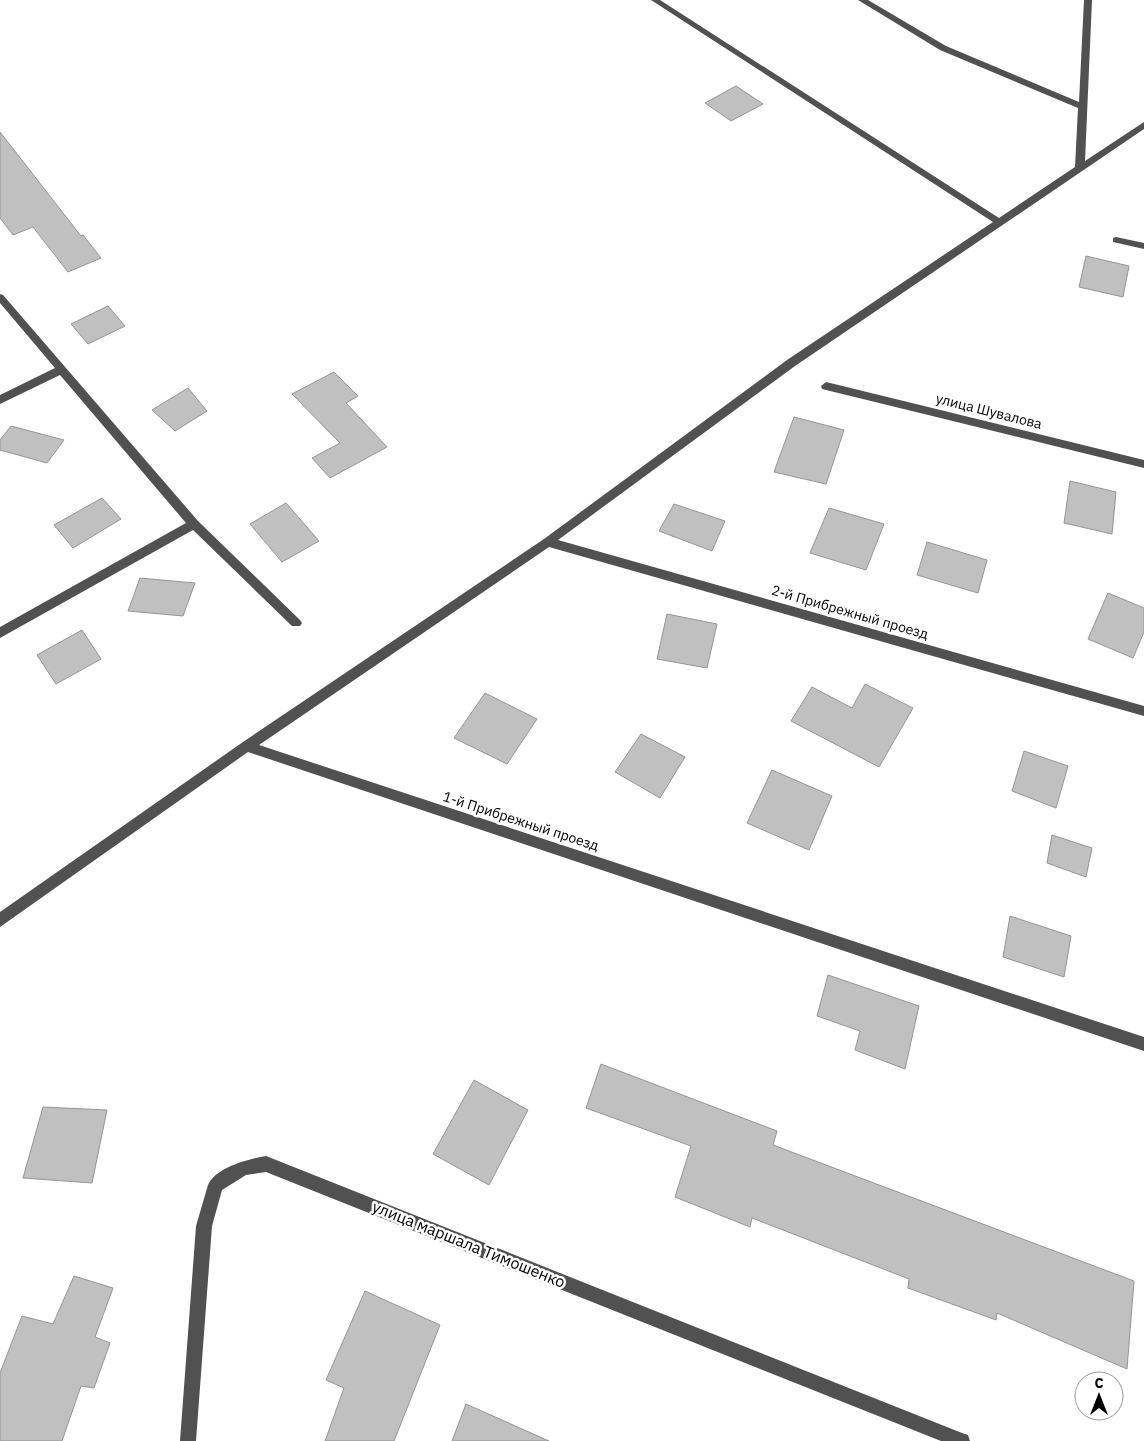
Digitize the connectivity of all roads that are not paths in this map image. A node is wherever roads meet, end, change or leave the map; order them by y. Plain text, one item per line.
1 (655, 0) edge
2 (862, 0) edge
3 (1088, 0) edge
4 (1083, 107) junction
5 (1144, 125) edge
6 (1080, 167) junction
7 (999, 222) junction
8 (1116, 240) dead end
9 (1144, 246) edge
10 (0, 297) edge
11 (63, 369) junction
12 (826, 386) dead end
13 (0, 400) edge
14 (1144, 464) edge
15 (194, 524) junction
16 (548, 542) junction
17 (296, 623) dead end
18 (0, 633) edge
19 (1144, 711) edge
20 (247, 746) junction
21 (0, 920) edge
22 (1144, 1044) edge
23 (188, 1441) edge
24 (962, 1441) edge

1 - 7 street
2 - 4 street
3 - 4 street
4 - 6 street
5 - 6 street
6 - 7 street
7 - 16 street
8 - 9 street
10 - 11 street
11 - 13 street
11 - 15 street
12 - 14 street, улица Шувалова
15 - 17 street
15 - 18 street
16 - 19 street, 2-й Прибрежный проезд
16 - 20 street
20 - 21 street
20 - 22 street, 1-й Прибрежный проезд
23 - 24 street, улица маршала Тимошенко

